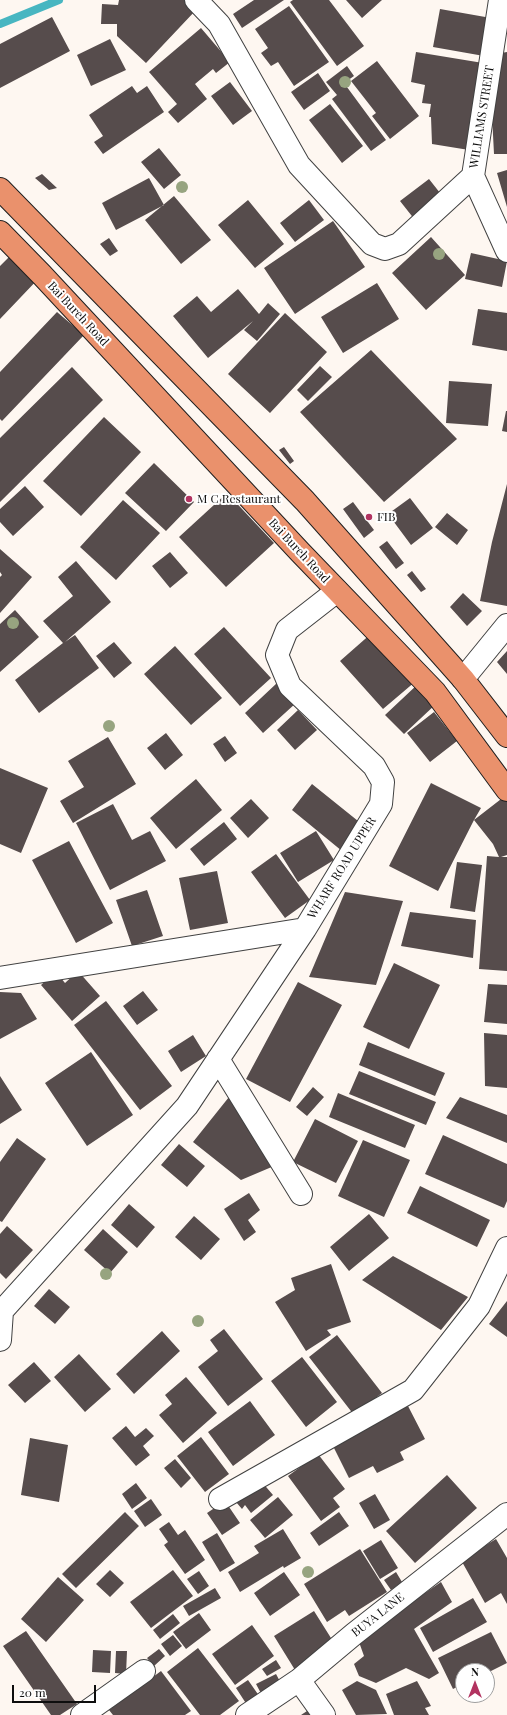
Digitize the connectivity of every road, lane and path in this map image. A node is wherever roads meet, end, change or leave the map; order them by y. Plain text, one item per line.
1 (196, 0) edge
2 (500, 0) edge
3 (473, 176) junction
4 (0, 189) edge
5 (0, 232) edge
6 (507, 251) edge
7 (337, 591) junction
8 (507, 625) edge
9 (462, 679) junction
10 (507, 736) edge
11 (507, 790) edge
12 (304, 929) junction
13 (0, 978) edge
14 (218, 1058) junction
15 (301, 1194) dead end
16 (507, 1248) edge
17 (1, 1310) edge
18 (0, 1340) edge
19 (220, 1499) dead end
20 (507, 1514) edge
21 (144, 1671) dead end
22 (298, 1680) junction
23 (82, 1715) edge
24 (247, 1715) edge
25 (324, 1715) edge

1 - 3 street
2 - 3 street, WILLIAMS STREET
3 - 6 street, WILLIAMS STREET
4 - 9 highway
5 - 7 highway, Bai Bureh Road
7 - 11 highway, Bai Bureh Road
7 - 12 street, WHARF ROAD UPPER
8 - 9 street
9 - 10 highway
12 - 13 street, WHARF ROAD UPPER
12 - 14 street
14 - 15 street
14 - 17 street
16 - 19 street
17 - 18 street
20 - 22 street, BUYA LANE
21 - 23 street
22 - 24 street, BUYA LANE
22 - 25 street

